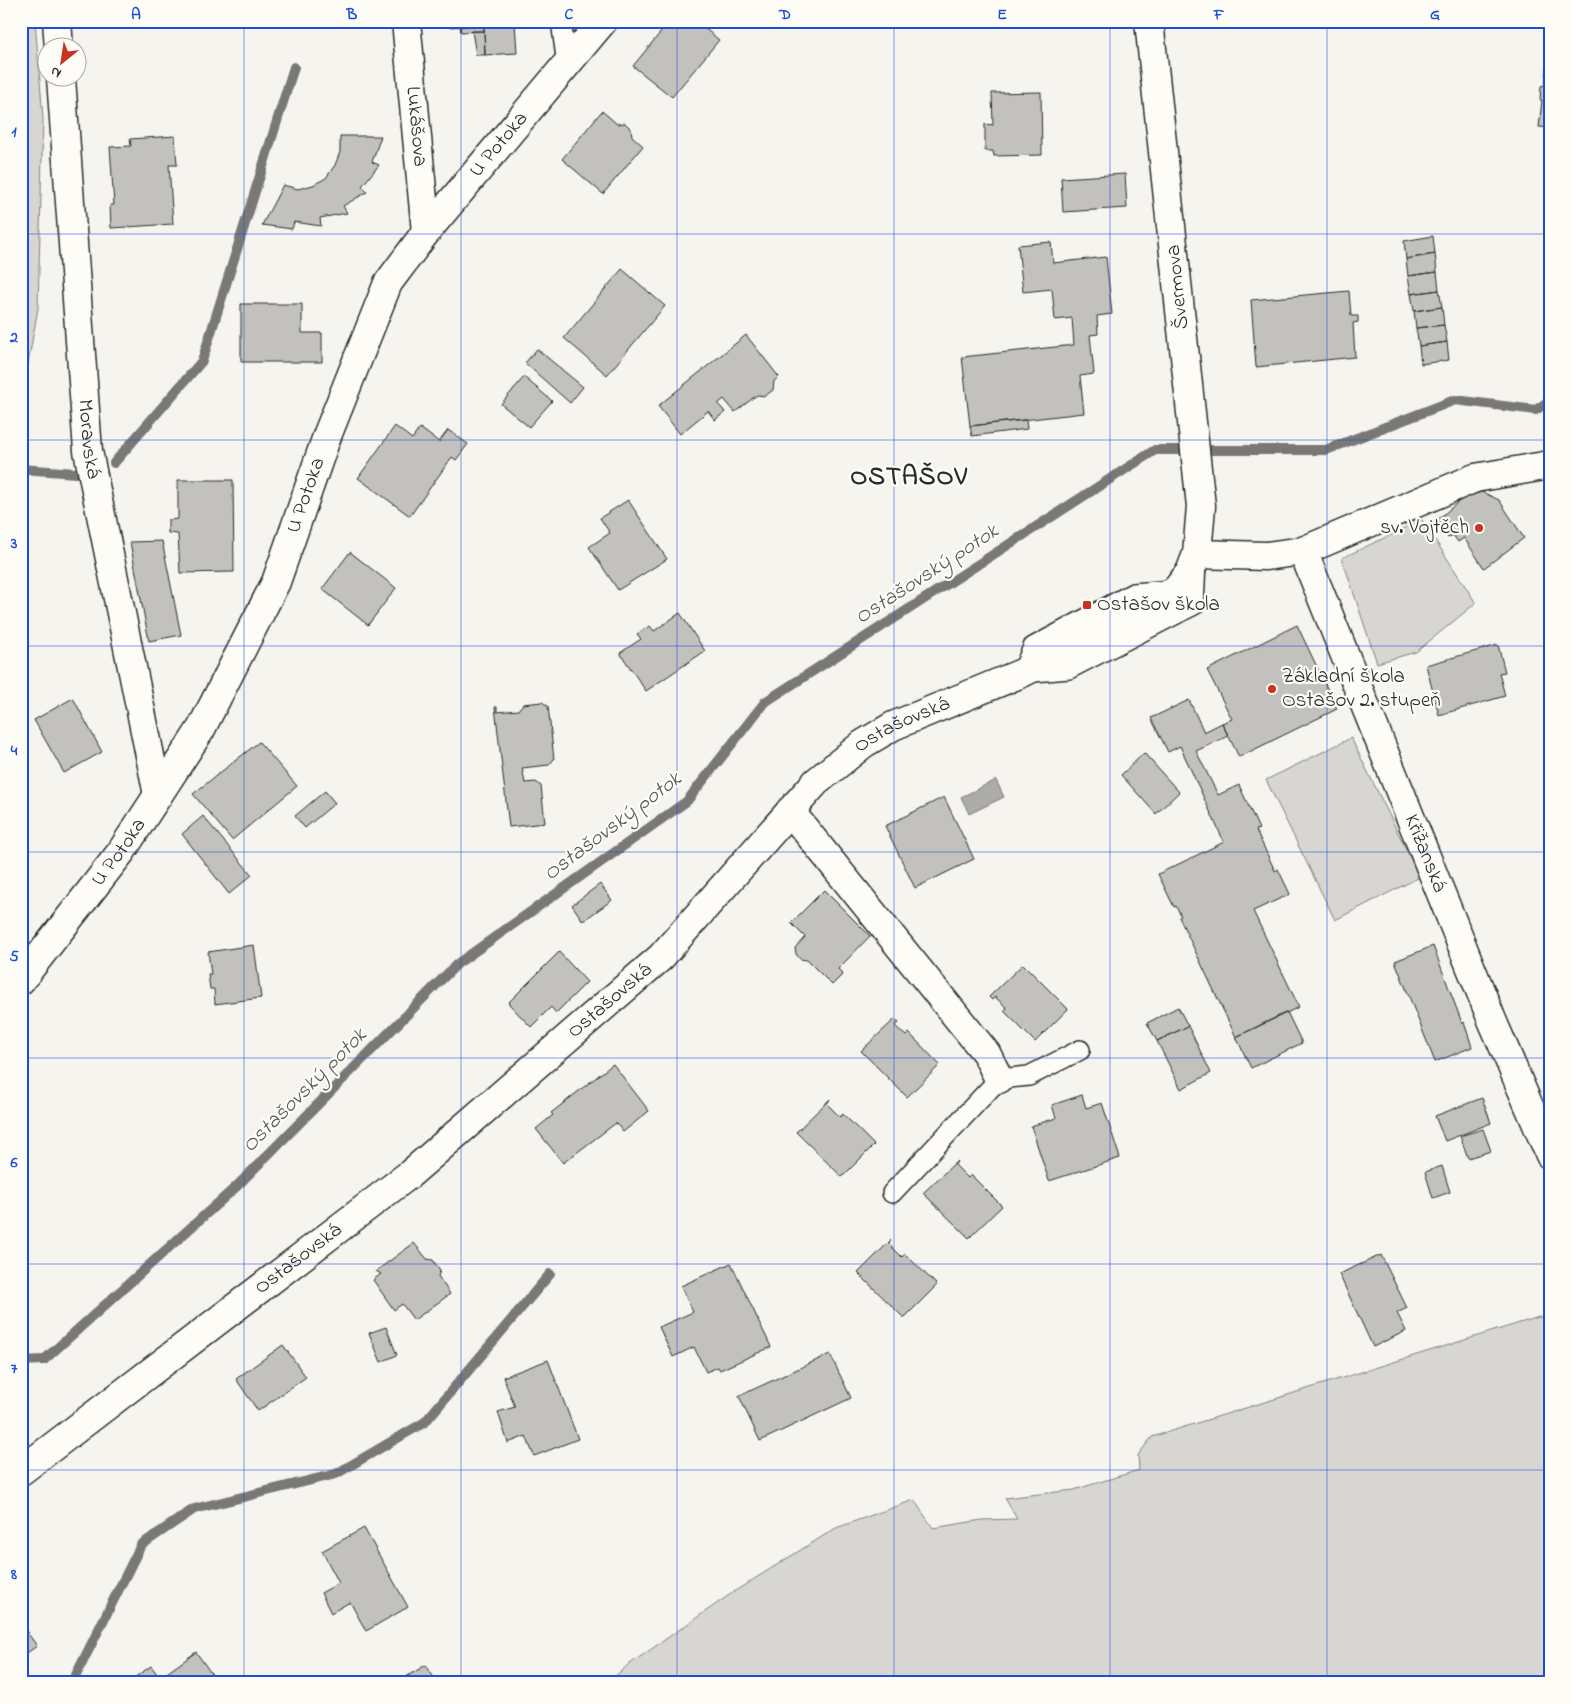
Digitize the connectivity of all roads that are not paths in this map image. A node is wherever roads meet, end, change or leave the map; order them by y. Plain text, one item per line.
1 (57, 21) edge
2 (406, 21) edge
3 (561, 21) edge
4 (603, 21) edge
5 (1149, 21) edge
6 (58, 38) edge
7 (567, 65) junction
8 (63, 88) edge
9 (426, 232) junction
10 (1550, 465) edge
11 (1303, 550) junction
12 (1197, 554) junction
13 (1022, 673) junction
14 (158, 794) junction
15 (790, 811) junction
16 (21, 980) edge
17 (1080, 1050) dead end
18 (999, 1079) junction
19 (1550, 1155) edge
20 (892, 1192) dead end
21 (21, 1471) edge

1 - 6 street
2 - 9 street, Lukášova
3 - 7 lane
4 - 7 street, U Potoka
5 - 12 street, Švermova
7 - 9 street, U Potoka
8 - 14 street, Moravská
9 - 14 street, U Potoka
10 - 11 street
11 - 12 street
11 - 19 street, Křižanská
12 - 13 street, Ostašovská
12 - 13 lane
13 - 15 street, Ostašovská
14 - 16 street, U Potoka
15 - 18 street
15 - 21 street, Ostašovská
17 - 18 lane
18 - 20 lane

